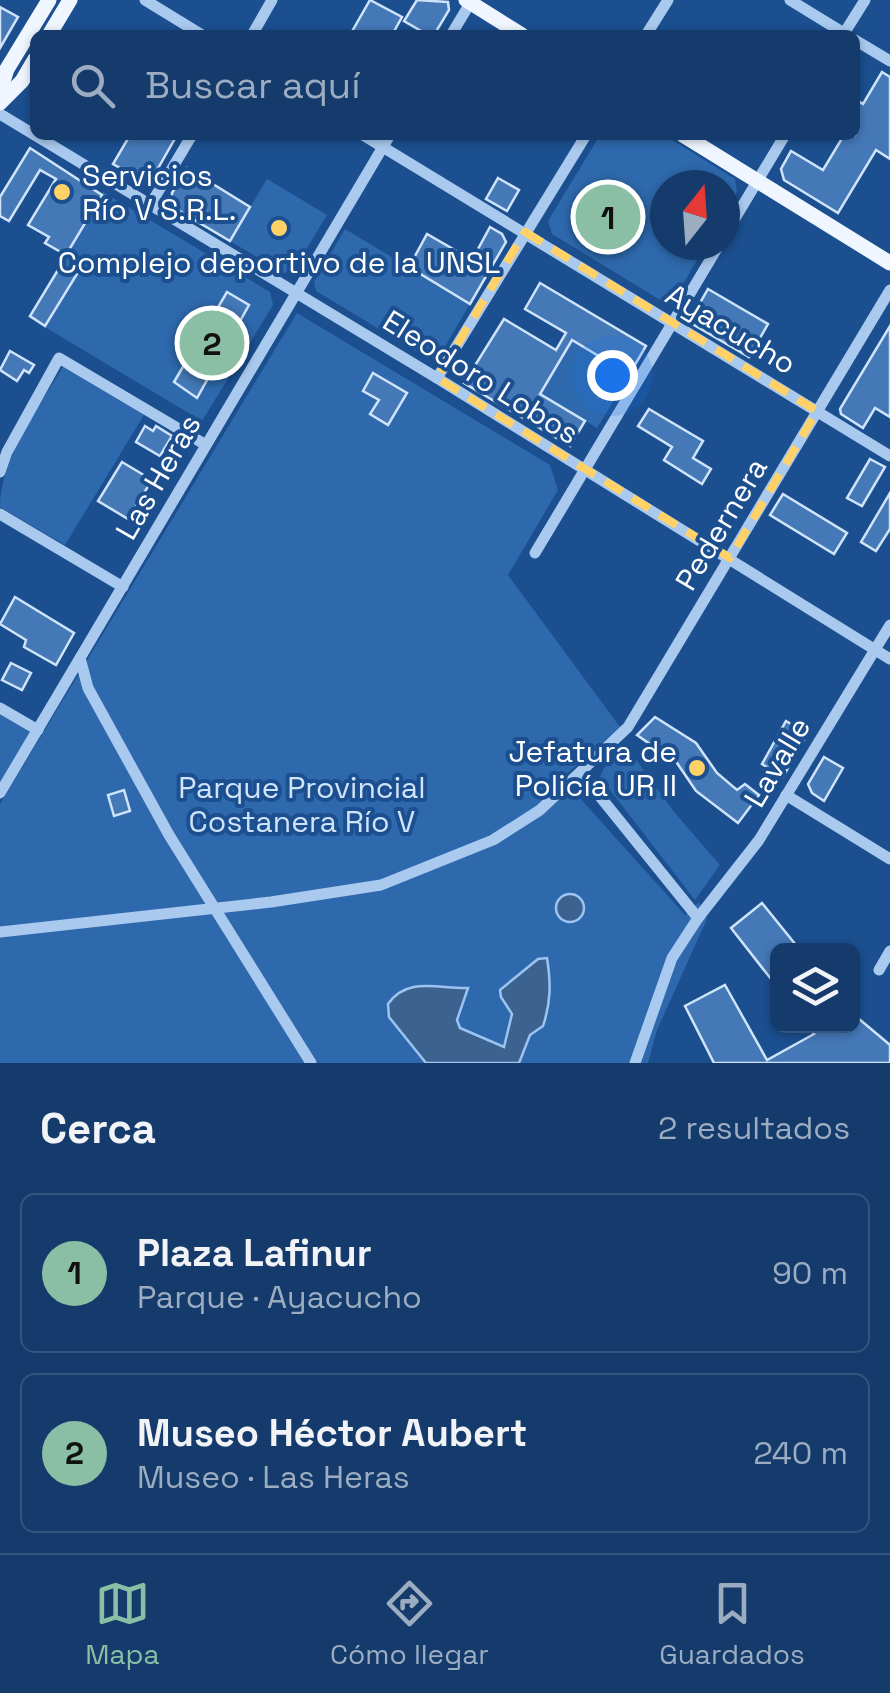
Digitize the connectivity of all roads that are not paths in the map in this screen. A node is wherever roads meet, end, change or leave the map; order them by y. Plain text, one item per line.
1 (48, 0) edge
2 (70, 0) edge
3 (144, 0) edge
4 (272, 0) edge
5 (668, 0) edge
6 (790, 0) edge
7 (864, 0) edge
8 (469, 1) edge
9 (30, 30) edge
10 (30, 30) edge
11 (52, 30) edge
12 (194, 30) edge
13 (255, 30) edge
14 (454, 30) edge
15 (514, 30) edge
16 (649, 30) edge
17 (838, 30) edge
18 (851, 30) edge
19 (860, 43) edge
20 (890, 61) edge
21 (30, 67) edge
22 (0, 90) edge
23 (0, 103) edge
24 (0, 114) edge
25 (30, 133) edge
26 (42, 140) edge
27 (189, 140) edge
28 (371, 140) edge
29 (387, 140) edge
30 (583, 140) edge
31 (691, 140) edge
32 (781, 140) edge
33 (383, 148) junction
34 (757, 181) junction
35 (149, 207) junction
36 (740, 210) edge
37 (526, 232) junction
38 (710, 260) edge
39 (890, 264) edge
40 (890, 290) edge
41 (294, 292) junction
42 (673, 323) junction
43 (436, 378) junction
44 (818, 411) junction
45 (206, 445) junction
46 (890, 456) edge
47 (585, 471) junction
48 (0, 472) edge
49 (0, 514) edge
50 (535, 553) dead end
51 (730, 558) junction
52 (123, 587) junction
53 (890, 625) edge
54 (875, 650) junction
55 (80, 658) junction
56 (890, 659) edge
57 (0, 708) edge
58 (38, 730) junction
59 (580, 773) junction
60 (0, 793) edge
61 (786, 795) junction
62 (890, 859) edge
63 (215, 907) junction
64 (698, 918) junction
65 (0, 932) edge
66 (890, 951) edge
67 (879, 970) dead end
68 (311, 1063) edge
69 (635, 1063) edge

1 - 9 main road
2 - 11 main road
3 - 12 street
4 - 13 street
5 - 16 street
6 - 17 street
7 - 18 street
8 - 14 street
8 - 15 main road
10 - 22 main road
19 - 20 street
21 - 23 main road
24 - 25 street, Eleodoro Lobos
26 - 35 street, Eleodoro Lobos
27 - 35 street
28 - 33 street, Ayacucho
29 - 33 street, Las Heras
30 - 37 street
31 - 34 main road
32 - 34 street
33 - 37 street, Ayacucho
33 - 41 street, Las Heras
34 - 36 street
34 - 39 main road
35 - 41 street, Eleodoro Lobos
37 - 42 street, Ayacucho
37 - 43 street
38 - 42 street
40 - 44 street, Pedernera
41 - 43 street, Eleodoro Lobos
41 - 45 street, Las Heras
42 - 44 street, Ayacucho
42 - 47 street
43 - 47 street, Eleodoro Lobos
44 - 46 street, Ayacucho
44 - 51 street, Pedernera
45 - 48 street
45 - 52 street, Las Heras
47 - 50 street
47 - 51 street, Eleodoro Lobos
49 - 52 street
51 - 54 street, Eleodoro Lobos
51 - 59 street, Pedernera
52 - 55 street, Las Heras
53 - 54 street, Lavalle
54 - 56 street, Eleodoro Lobos
54 - 61 street, Lavalle
55 - 58 street, Las Heras
55 - 63 street
57 - 58 street
58 - 60 street, Las Heras
59 - 63 street, Pedernera
59 - 64 street
61 - 62 street
61 - 64 street, Lavalle
63 - 65 street, Pedernera
63 - 68 street
64 - 69 street, Lavalle
66 - 67 street

